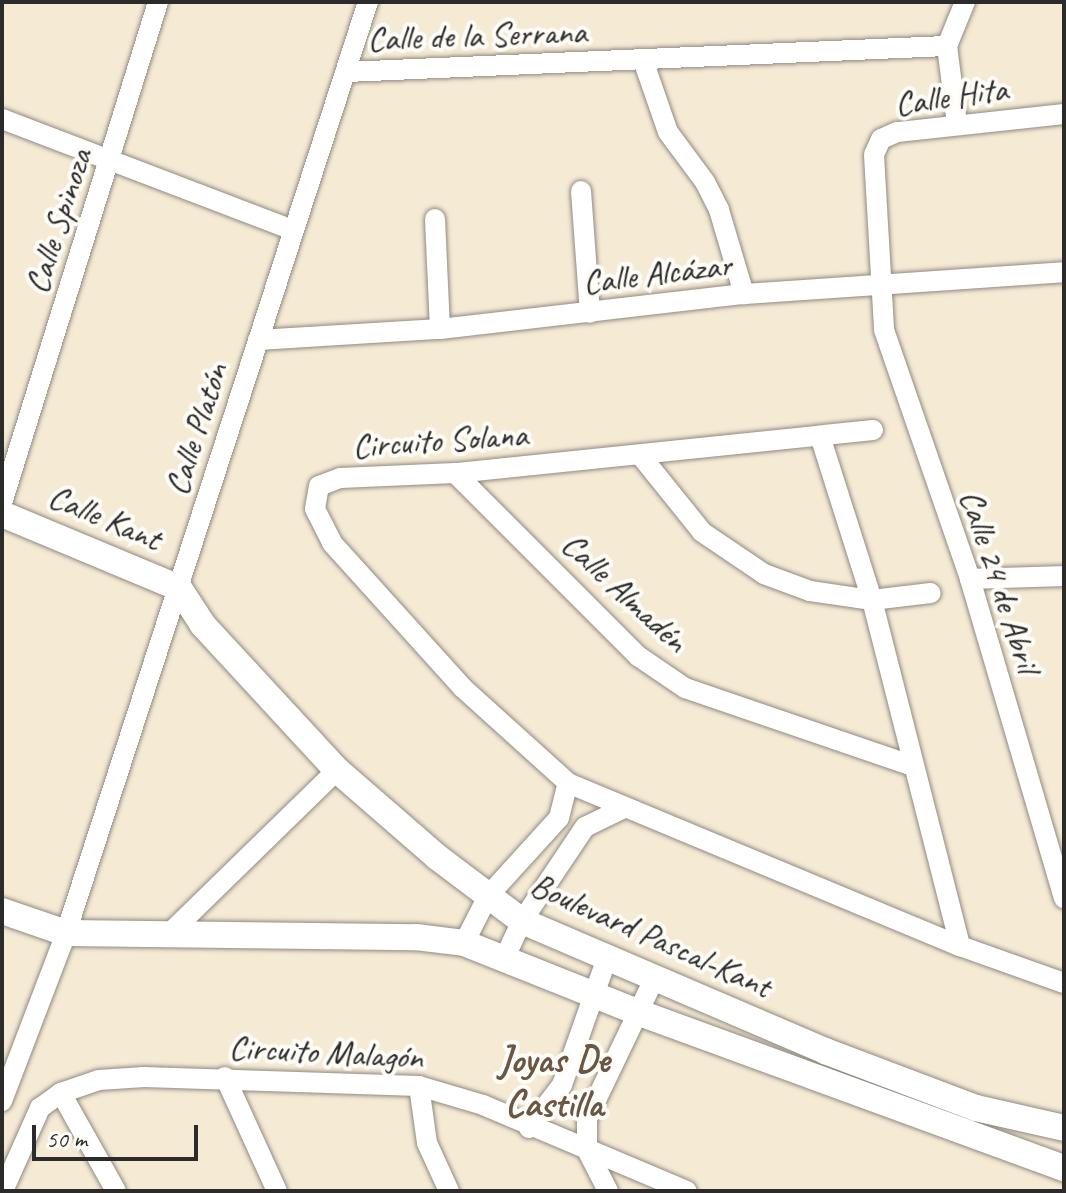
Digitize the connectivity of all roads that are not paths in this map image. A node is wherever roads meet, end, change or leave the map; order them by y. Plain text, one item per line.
1 (158, 2) edge
2 (368, 2) edge
3 (965, 2) edge
4 (947, 46) junction
5 (643, 60) junction
6 (346, 72) junction
7 (1064, 114) edge
8 (2, 119) edge
9 (957, 124) junction
10 (112, 160) junction
11 (874, 171) joint
12 (581, 191) dead end
13 (435, 219) dead end
14 (293, 230) junction
15 (1064, 272) edge
16 (885, 284) junction
17 (744, 294) junction
18 (590, 313) junction
19 (440, 329) junction
20 (258, 340) junction
21 (873, 430) dead end
22 (821, 439) junction
23 (641, 456) junction
24 (455, 473) junction
25 (2, 503) edge
26 (2, 514) edge
27 (1064, 576) edge
28 (970, 579) junction
29 (179, 588) junction
30 (931, 593) dead end
31 (872, 600) junction
32 (913, 766) junction
33 (337, 770) junction
34 (568, 783) junction
35 (622, 809) junction
36 (488, 896) junction
37 (1064, 898) edge
38 (2, 911) edge
39 (522, 921) junction
40 (66, 933) junction
41 (170, 933) junction
42 (464, 943) junction
43 (960, 946) junction
44 (506, 955) junction
45 (606, 961) junction
46 (653, 981) junction
47 (1064, 983) edge
48 (591, 993) junction
49 (637, 1012) junction
50 (225, 1077) junction
51 (419, 1086) junction
52 (61, 1093) junction
53 (2, 1101) edge
54 (529, 1128) junction
55 (1064, 1128) edge
56 (587, 1150) junction
57 (1064, 1168) edge
58 (3, 1191) edge
59 (116, 1191) edge
60 (277, 1191) edge
61 (449, 1191) edge
62 (608, 1191) edge
63 (687, 1191) edge

1 - 10 street, Calle Spinoza
2 - 6 street, Calle Platón
3 - 4 street
4 - 5 street, Calle de la Serrana
4 - 9 street
5 - 6 street, Calle de la Serrana
5 - 17 street
6 - 14 street, Calle Platón
7 - 9 street, Calle Hita
8 - 10 street
9 - 11 street, Calle Hita
10 - 14 street
10 - 25 street, Calle Spinoza
11 - 16 street, Calle 24 de Abril
12 - 18 street
13 - 19 street
14 - 20 street, Calle Platón
15 - 16 street, Calle Alcázar
16 - 17 street, Calle Alcázar
16 - 28 street, Calle 24 de Abril
17 - 18 street, Calle Alcázar
18 - 19 street, Calle Alcázar
19 - 20 street, Calle Alcázar
20 - 29 street, Calle Platón
21 - 22 street, Circuito Solana
22 - 23 street, Circuito Solana
22 - 31 street
23 - 24 street, Circuito Solana
23 - 31 street
24 - 32 street, Calle Almadén
24 - 34 street, Circuito Solana
26 - 29 street, Calle Kant
27 - 28 street
28 - 37 street, Calle 24 de Abril
29 - 33 street, Boulevard Pascal-Kant
29 - 40 street, Calle Platón
30 - 31 street
31 - 32 street
32 - 43 street
33 - 36 street, Boulevard Pascal-Kant
33 - 41 street
34 - 35 street, Circuito Solana
34 - 36 street
35 - 39 street
35 - 43 street, Circuito Solana
36 - 39 street, Boulevard Pascal-Kant
36 - 42 street
38 - 40 street, Boulevard Pascal-Kant
39 - 44 street
39 - 45 street, Boulevard Pascal-Kant
40 - 41 street, Boulevard Pascal-Kant
40 - 53 street, Calle Platón
41 - 42 street, Boulevard Pascal-Kant
42 - 44 street, Boulevard Pascal-Kant
43 - 47 street, Circuito Solana
44 - 48 street, Boulevard Pascal-Kant
45 - 46 street, Boulevard Pascal-Kant
45 - 48 street
46 - 49 street
46 - 55 street, Boulevard Pascal-Kant
48 - 49 street, Boulevard Pascal-Kant
48 - 54 street
49 - 56 street
49 - 57 street, Boulevard Pascal-Kant
50 - 51 street, Circuito Malagón
50 - 52 street, Circuito Malagón
50 - 60 street
51 - 54 street, Circuito Malagón
51 - 61 street
52 - 58 street, Circuito Malagón
52 - 59 street
54 - 56 street, Circuito Malagón
56 - 62 street
56 - 63 street, Circuito Malagón

